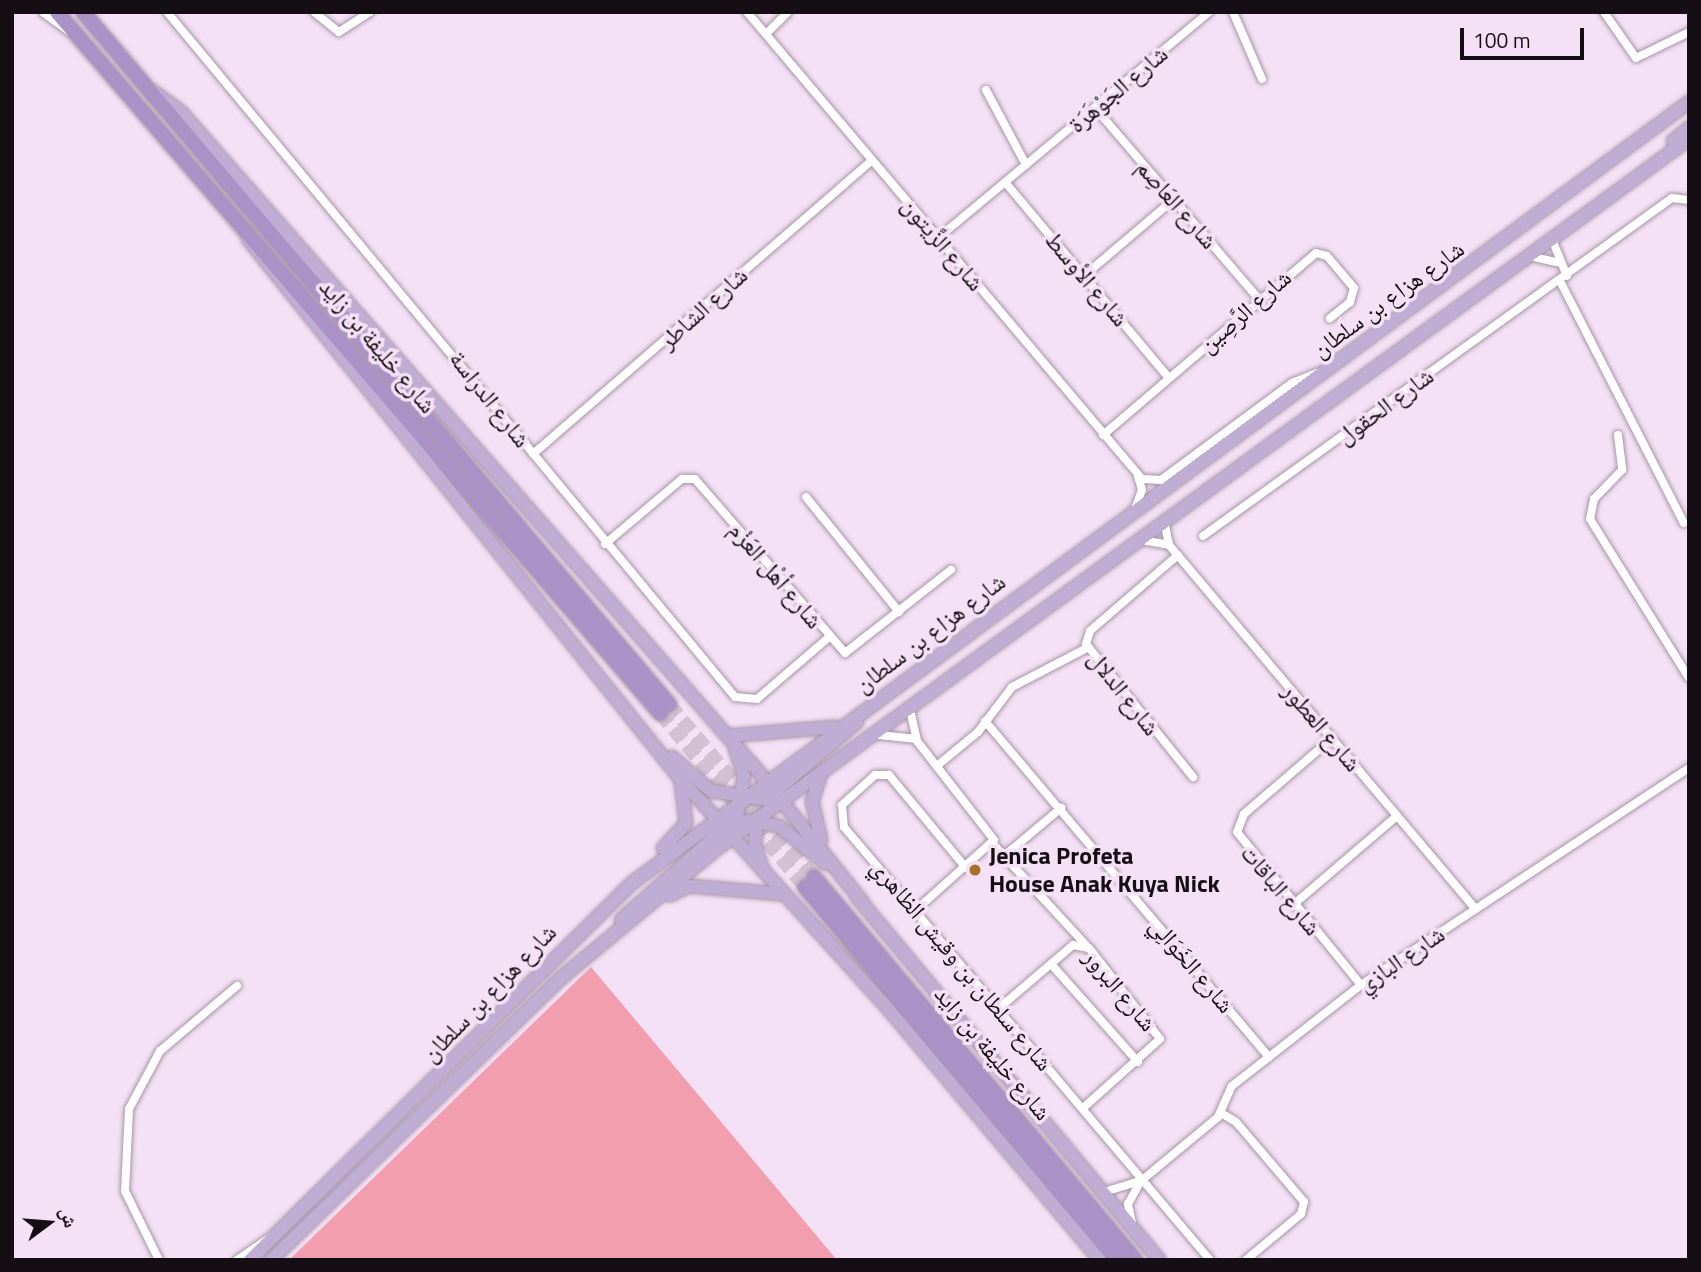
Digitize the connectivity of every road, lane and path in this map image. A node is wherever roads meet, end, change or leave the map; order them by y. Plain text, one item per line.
1 (44, 12) edge
2 (57, 12) edge
3 (83, 12) edge
4 (167, 12) edge
5 (314, 12) edge
6 (370, 12) edge
7 (747, 12) edge
8 (788, 12) edge
9 (1209, 12) edge
10 (1233, 12) edge
11 (1604, 12) edge
12 (75, 32) junction
13 (1689, 32) edge
14 (766, 34) junction
15 (1262, 79) dead end
16 (150, 90) junction
17 (986, 90) dead end
18 (1689, 92) edge
19 (1689, 102) edge
20 (1096, 108) junction
21 (1689, 128) edge
22 (1689, 139) edge
23 (871, 161) junction
24 (1026, 166) junction
25 (1650, 167) junction
26 (1005, 182) junction
27 (1173, 200) junction
28 (1689, 200) edge
29 (245, 225) junction
30 (1551, 236) junction
31 (938, 239) junction
32 (1492, 249) junction
33 (1526, 256) junction
34 (1557, 261) junction
35 (1085, 275) junction
36 (1564, 278) junction
37 (1259, 299) junction
38 (1330, 318) dead end
39 (1324, 373) junction
40 (1168, 377) junction
41 (1103, 435) junction
42 (1618, 435) dead end
43 (533, 454) junction
44 (1138, 476) junction
45 (806, 497) dead end
46 (1134, 510) junction
47 (1166, 517) junction
48 (1684, 523) dead end
49 (1203, 536) dead end
50 (1132, 542) junction
51 (605, 544) junction
52 (1169, 545) junction
53 (1178, 555) junction
54 (951, 570) dead end
55 (899, 612) junction
56 (828, 638) junction
57 (1087, 648) junction
58 (591, 664) junction
59 (1689, 678) edge
60 (872, 703) junction
61 (910, 710) junction
62 (985, 721) junction
63 (842, 725) junction
64 (879, 735) junction
65 (729, 739) junction
66 (1331, 739) junction
67 (917, 741) junction
68 (937, 765) junction
69 (1689, 768) edge
70 (822, 774) junction
71 (678, 776) junction
72 (1193, 777) dead end
73 (775, 791) junction
74 (743, 799) junction
75 (765, 803) junction
76 (1061, 808) junction
77 (1397, 816) junction
78 (756, 821) junction
79 (724, 828) junction
80 (993, 844) junction
81 (1004, 856) junction
82 (966, 868) junction
83 (766, 878) junction
84 (782, 894) junction
85 (610, 902) junction
86 (863, 902) junction
87 (1293, 905) junction
88 (1476, 909) junction
89 (916, 910) junction
90 (614, 932) junction
91 (1086, 945) junction
92 (1051, 964) junction
93 (1361, 985) junction
94 (237, 986) dead end
95 (998, 1009) junction
96 (1269, 1057) junction
97 (1138, 1062) junction
98 (1083, 1108) junction
99 (1221, 1113) junction
100 (1141, 1181) junction
101 (1104, 1192) junction
102 (1133, 1228) junction
103 (275, 1235) junction
104 (159, 1260) edge
105 (237, 1260) edge
106 (250, 1260) edge
107 (271, 1260) edge
108 (1100, 1260) edge
109 (1117, 1260) edge
110 (1135, 1260) edge
111 (1159, 1260) edge
112 (1210, 1260) edge
113 (1246, 1260) edge

1 - 12 street
2 - 12 highway, شارع خليفة بن زايد
3 - 16 highway, شارع خليفة بن زايد
4 - 43 street, شارع الدراسة
5 - 6 street
7 - 14 street, شارع الزَّيتون
8 - 14 street
9 - 20 street, شارع الجَوْهَرَة
10 - 15 street
11 - 13 street
12 - 29 highway, شارع خليفة بن زايد
14 - 23 street, شارع الزَّيتون
16 - 29 highway, شارع خليفة بن زايد
16 - 65 main road
17 - 24 street
18 - 32 main road
19 - 32 main road, شارع هزاع بن سلطان
20 - 24 street, شارع الجَوْهَرَة
20 - 27 street, شارع العَاصِم
21 - 25 main road
22 - 25 main road, شارع هزاع بن سلطان
23 - 31 street, شارع الزَّيتون
23 - 43 street, شارع الشاطر
24 - 26 street, شارع الجَوْهَرَة
25 - 30 main road, شارع هزاع بن سلطان
26 - 31 street, شارع الجَوْهَرَة
26 - 35 street, شارع الأوسط
27 - 35 street
27 - 37 street, شارع العَاصِم
28 - 36 street, شارع الحقول
29 - 58 main road
30 - 33 main road, شارع هزاع بن سلطان
30 - 34 street
31 - 41 street, شارع الزَّيتون
32 - 39 main road, شارع هزاع بن سلطان
33 - 34 street
33 - 47 main road, شارع هزاع بن سلطان
34 - 36 street
35 - 40 street, شارع الأوسط
36 - 48 street
36 - 49 street, شارع الحقول
37 - 38 street, شارع الرَّصِين
37 - 40 street, شارع الرَّصِين
39 - 44 street
39 - 46 main road, شارع هزاع بن سلطان
40 - 41 street, شارع الرَّصِين
41 - 44 street, شارع الزَّيتون
42 - 59 street
43 - 51 street, شارع الدراسة
44 - 46 street
45 - 55 street
46 - 60 main road, شارع هزاع بن سلطان
47 - 50 main road, شارع هزاع بن سلطان
47 - 52 street
50 - 52 street
50 - 61 main road, شارع هزاع بن سلطان
51 - 56 street, شارع الدراسة
51 - 56 street, شارع أهْل العَزْم
52 - 53 street, شارع العطور
53 - 57 street, شارع الدلال
53 - 66 street, شارع العطور
54 - 55 street, شارع أهْل العَزْم
55 - 56 street, شارع أهْل العَزْم
57 - 62 street
57 - 72 street, شارع الدلال
58 - 71 main road
58 - 74 main road
60 - 63 main road, شارع هزاع بن سلطان
60 - 73 main road
61 - 64 main road, شارع هزاع بن سلطان
61 - 67 street
62 - 68 street
62 - 76 street, شارع الخَوَالِي
63 - 65 main road
63 - 73 main road, شارع هزاع بن سلطان
64 - 67 street
64 - 70 main road, شارع هزاع بن سلطان
65 - 73 main road
65 - 74 main road
66 - 77 street, شارع العطور
66 - 87 street, شارع الباقات
67 - 68 street
68 - 80 street
69 - 88 street, شارع البازي
70 - 73 main road, شارع هزاع بن سلطان
70 - 86 main road
71 - 79 main road
71 - 85 main road
73 - 74 main road, شارع هزاع بن سلطان
73 - 75 main road
73 - 78 main road, شارع هزاع بن سلطان
73 - 86 main road
74 - 75 main road
74 - 79 main road
75 - 78 main road
76 - 81 street
76 - 96 street, شارع الخَوَالِي
77 - 87 street
77 - 88 street, شارع العطور
78 - 79 main road
78 - 83 main road
78 - 86 main road
79 - 83 main road
79 - 85 main road, شارع هزاع بن سلطان
79 - 90 main road
80 - 81 street
80 - 82 street
81 - 91 street
82 - 89 street
82 - 89 street, شارع سلطان بن وقيش الظاهري
83 - 84 main road
84 - 90 main road
84 - 108 main road
85 - 103 main road, شارع هزاع بن سلطان
86 - 101 main road
87 - 93 street, شارع الباقات
88 - 93 street, شارع البازي
89 - 95 street, شارع سلطان بن وقيش الظاهري
90 - 107 main road, شارع هزاع بن سلطان
91 - 92 street, شارع البرور
91 - 97 street, شارع البرور
92 - 95 street, شارع البرور
92 - 97 street
93 - 96 street, شارع البازي
94 - 104 street
95 - 98 street, شارع سلطان بن وقيش الظاهري
96 - 99 street, شارع البازي
97 - 98 street, شارع البرور
98 - 100 street, شارع سلطان بن وقيش الظاهري
99 - 100 street, شارع البازي
99 - 113 street
100 - 101 street, شارع البازي
100 - 102 street, شارع البازي
100 - 112 street, شارع سلطان بن وقيش الظاهري
101 - 102 main road
102 - 111 main road
103 - 105 street
103 - 106 main road, شارع هزاع بن سلطان
109 - 110 highway, شارع خليفة بن زايد

